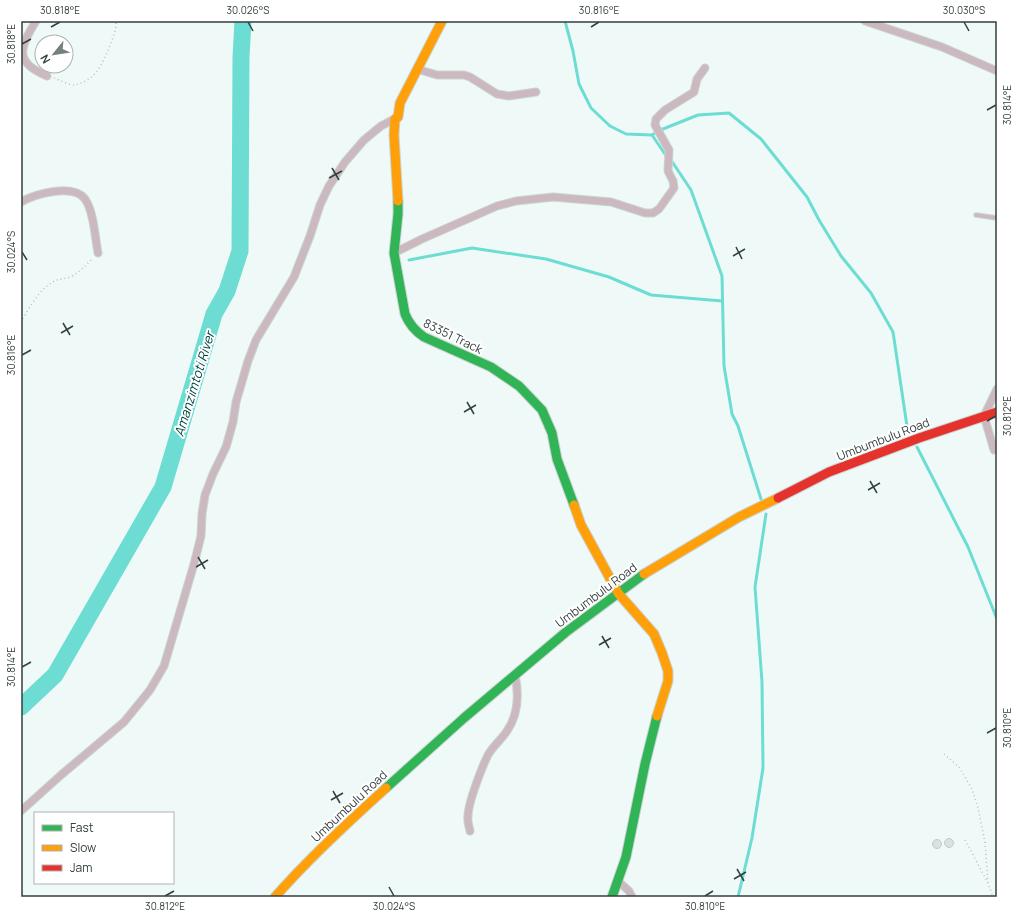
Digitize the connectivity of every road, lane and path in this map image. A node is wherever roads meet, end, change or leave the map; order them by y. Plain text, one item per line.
1 (36, 21) edge
2 (116, 21) edge
3 (442, 21) edge
4 (865, 21) edge
5 (704, 68) dead end
6 (417, 69) junction
7 (997, 72) edge
8 (47, 76) joint
9 (536, 92) dead end
10 (398, 117) junction
11 (21, 202) edge
12 (976, 215) dead end
13 (997, 218) edge
14 (98, 253) joint
15 (394, 254) junction
16 (21, 322) edge
17 (997, 389) edge
18 (997, 412) edge
19 (984, 416) junction
20 (996, 452) edge
21 (618, 593) junction
22 (514, 675) junction
23 (944, 754) dead end
24 (21, 811) edge
25 (470, 831) dead end
26 (965, 840) dead end
27 (618, 881) junction
28 (988, 883) junction
29 (275, 897) edge
30 (612, 897) edge
31 (632, 897) edge
32 (993, 897) edge

1 - 8 street
2 - 8 path
3 - 6 street, 83351 Track
4 - 7 street
5 - 15 street
6 - 9 street
6 - 10 street, 83351 Track
10 - 15 street, 83351 Track
10 - 24 street
11 - 14 street
12 - 13 lane
14 - 16 path
15 - 21 street, 83351 Track
17 - 19 street
18 - 19 street, Umbumbulu Road
19 - 20 street
19 - 21 street, Umbumbulu Road
21 - 22 street, Umbumbulu Road
21 - 27 street, 83351 Track
22 - 25 street
22 - 29 street, Umbumbulu Road
23 - 28 path
26 - 28 path
27 - 30 street, 83351 Track
27 - 31 street
28 - 32 path

